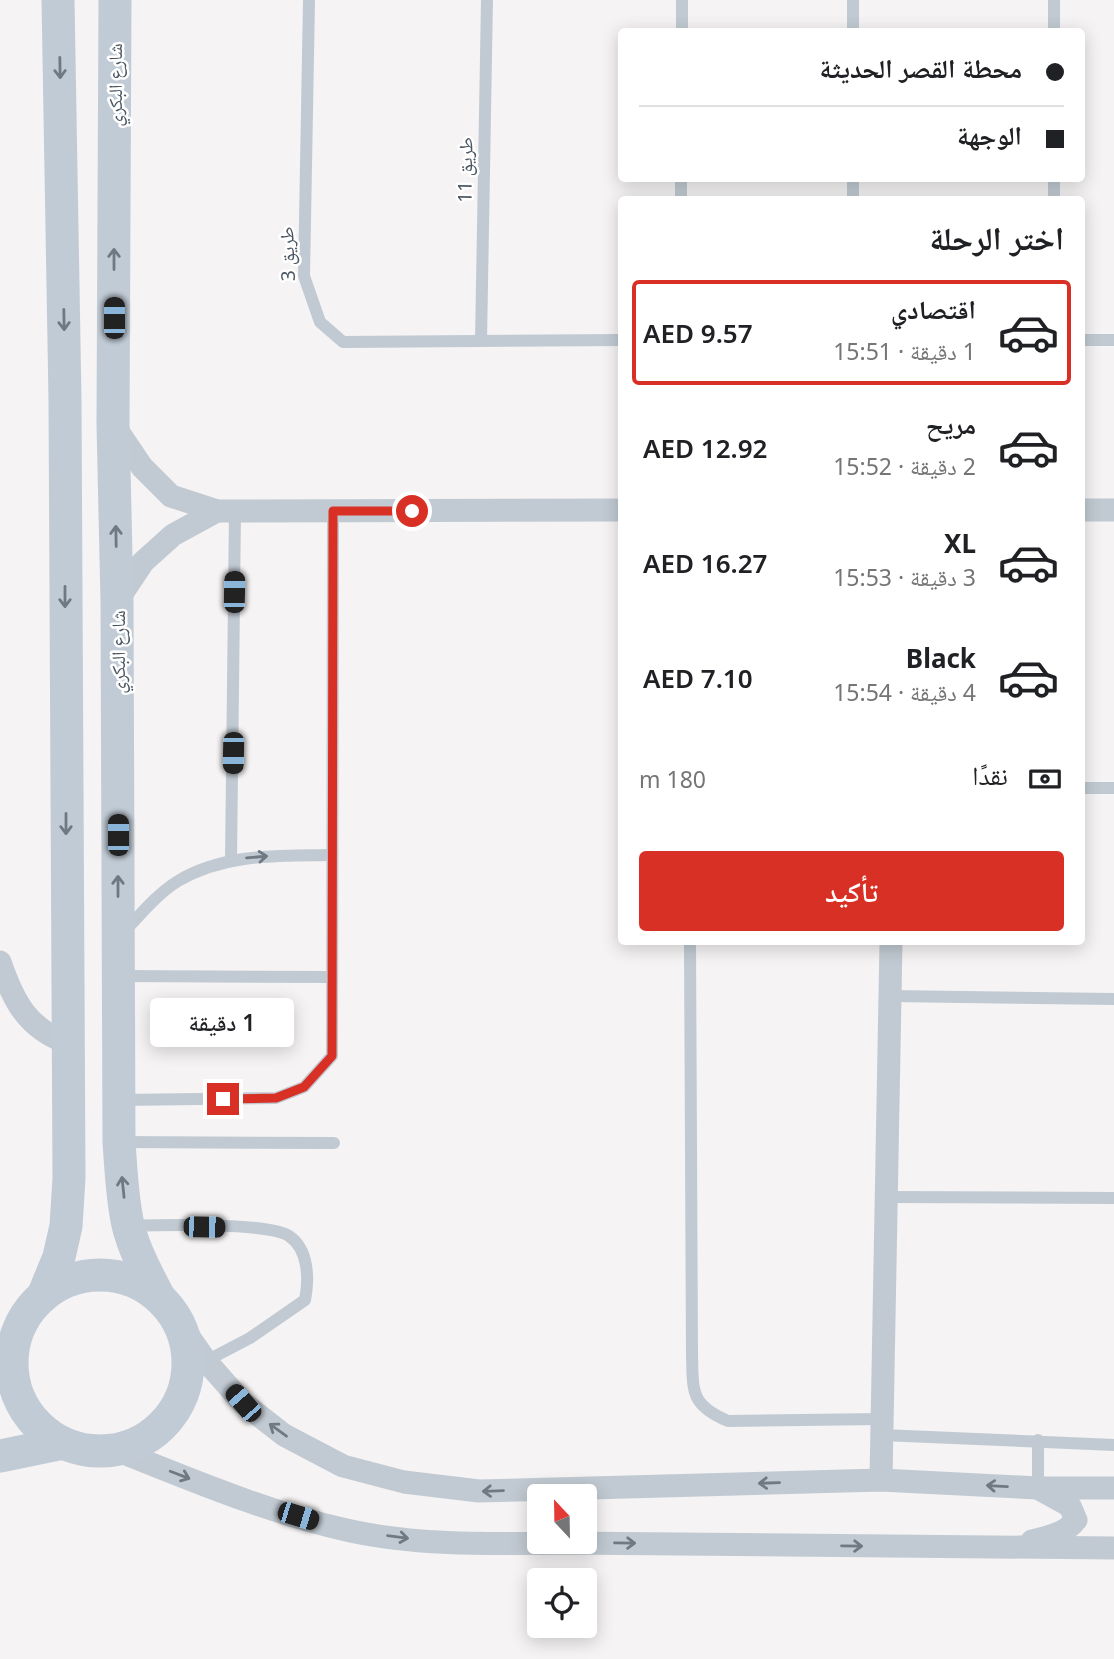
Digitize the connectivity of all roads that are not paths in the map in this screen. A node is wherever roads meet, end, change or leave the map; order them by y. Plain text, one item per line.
1 (58, 0) edge
2 (116, 0) edge
3 (309, 0) edge
4 (487, 0) edge
5 (682, 0) edge
6 (853, 0) edge
7 (1054, 0) edge
8 (682, 28) edge
9 (853, 28) edge
10 (1054, 28) edge
11 (618, 340) edge
12 (1085, 340) edge
13 (1114, 340) edge
14 (481, 341) junction
15 (113, 424) junction
16 (618, 510) edge
17 (1085, 510) edge
18 (1114, 510) edge
19 (226, 511) junction
20 (333, 511) junction
21 (117, 601) junction
22 (1114, 788) edge
23 (1085, 789) edge
24 (331, 855) junction
25 (231, 861) junction
26 (119, 939) junction
27 (690, 945) edge
28 (891, 945) edge
29 (0, 962) edge
30 (120, 976) junction
31 (332, 977) junction
32 (889, 996) junction
33 (1114, 999) edge
34 (68, 1043) junction
35 (118, 1100) junction
36 (119, 1142) junction
37 (334, 1143) dead end
38 (886, 1198) junction
39 (1114, 1198) edge
40 (128, 1226) junction
41 (43, 1296) junction
42 (168, 1309) junction
43 (22, 1322) junction
44 (0, 1346) edge
45 (206, 1361) junction
46 (882, 1427) junction
47 (1038, 1440) junction
48 (62, 1443) junction
49 (1114, 1445) edge
50 (116, 1450) junction
51 (0, 1456) edge
52 (881, 1480) junction
53 (1038, 1488) junction
54 (1114, 1488) edge
55 (1001, 1547) junction
56 (1114, 1548) edge

1 -> 34 main road
15 -> 2 main road, شارع البكري
3 - 14 lane, طريق 3
4 - 14 lane, طريق 11
5 - 8 lane
6 - 9 lane
7 - 10 lane
11 - 14 lane, طريق 3
12 - 13 lane
15 - 19 street
21 -> 15 main road, شارع البكري
16 - 20 street
17 - 18 street
19 - 20 street
19 - 21 street
19 - 25 lane
20 - 24 lane
26 -> 21 main road, شارع البكري
22 - 23 lane
25 -> 24 lane
24 - 31 lane
25 - 26 lane
26 - 30 main road, شارع البكري
27 - 46 lane
28 - 32 street
29 - 34 street
30 - 31 lane
30 - 35 main road, شارع البكري
31 - 35 lane
32 - 33 lane
32 - 38 street
34 - 41 main road
35 - 36 main road, شارع البكري
36 - 37 lane
40 -> 36 main road, شارع البكري
38 - 39 lane
38 - 46 street
40 - 42 main road, شارع البكري
40 - 45 lane
41 - 42 main road
41 - 43 main road
42 - 45 street
42 - 50 main road
43 - 44 main road
43 - 48 main road
52 -> 45 street
46 - 47 lane
46 - 52 street
47 - 49 lane
47 - 53 lane
48 - 50 main road
48 - 51 main road
50 -> 55 street
53 -> 52 street
53 - 54 street
53 - 55 street
55 - 56 street

